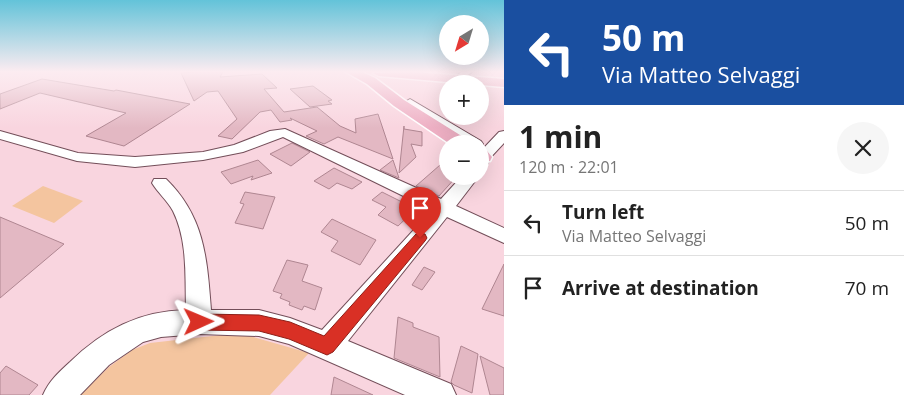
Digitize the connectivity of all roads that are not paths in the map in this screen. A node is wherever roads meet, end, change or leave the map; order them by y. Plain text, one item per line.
1 (386, 90) edge
2 (389, 90) edge
3 (401, 90) edge
4 (405, 102) junction
5 (0, 135) edge
6 (450, 135) edge
7 (463, 135) edge
8 (160, 183) dead end
9 (464, 185) edge
10 (446, 208) junction
11 (504, 236) edge
12 (199, 322) junction
13 (327, 346) junction
14 (59, 395) edge
15 (440, 395) edge

1 - 4 main road
2 - 4 main road
3 - 4 main road
4 - 6 main road
4 - 7 street
5 - 10 street
8 - 12 street
9 - 10 street
10 - 11 street
10 - 13 street
12 - 13 street
12 - 14 street
13 - 15 street

